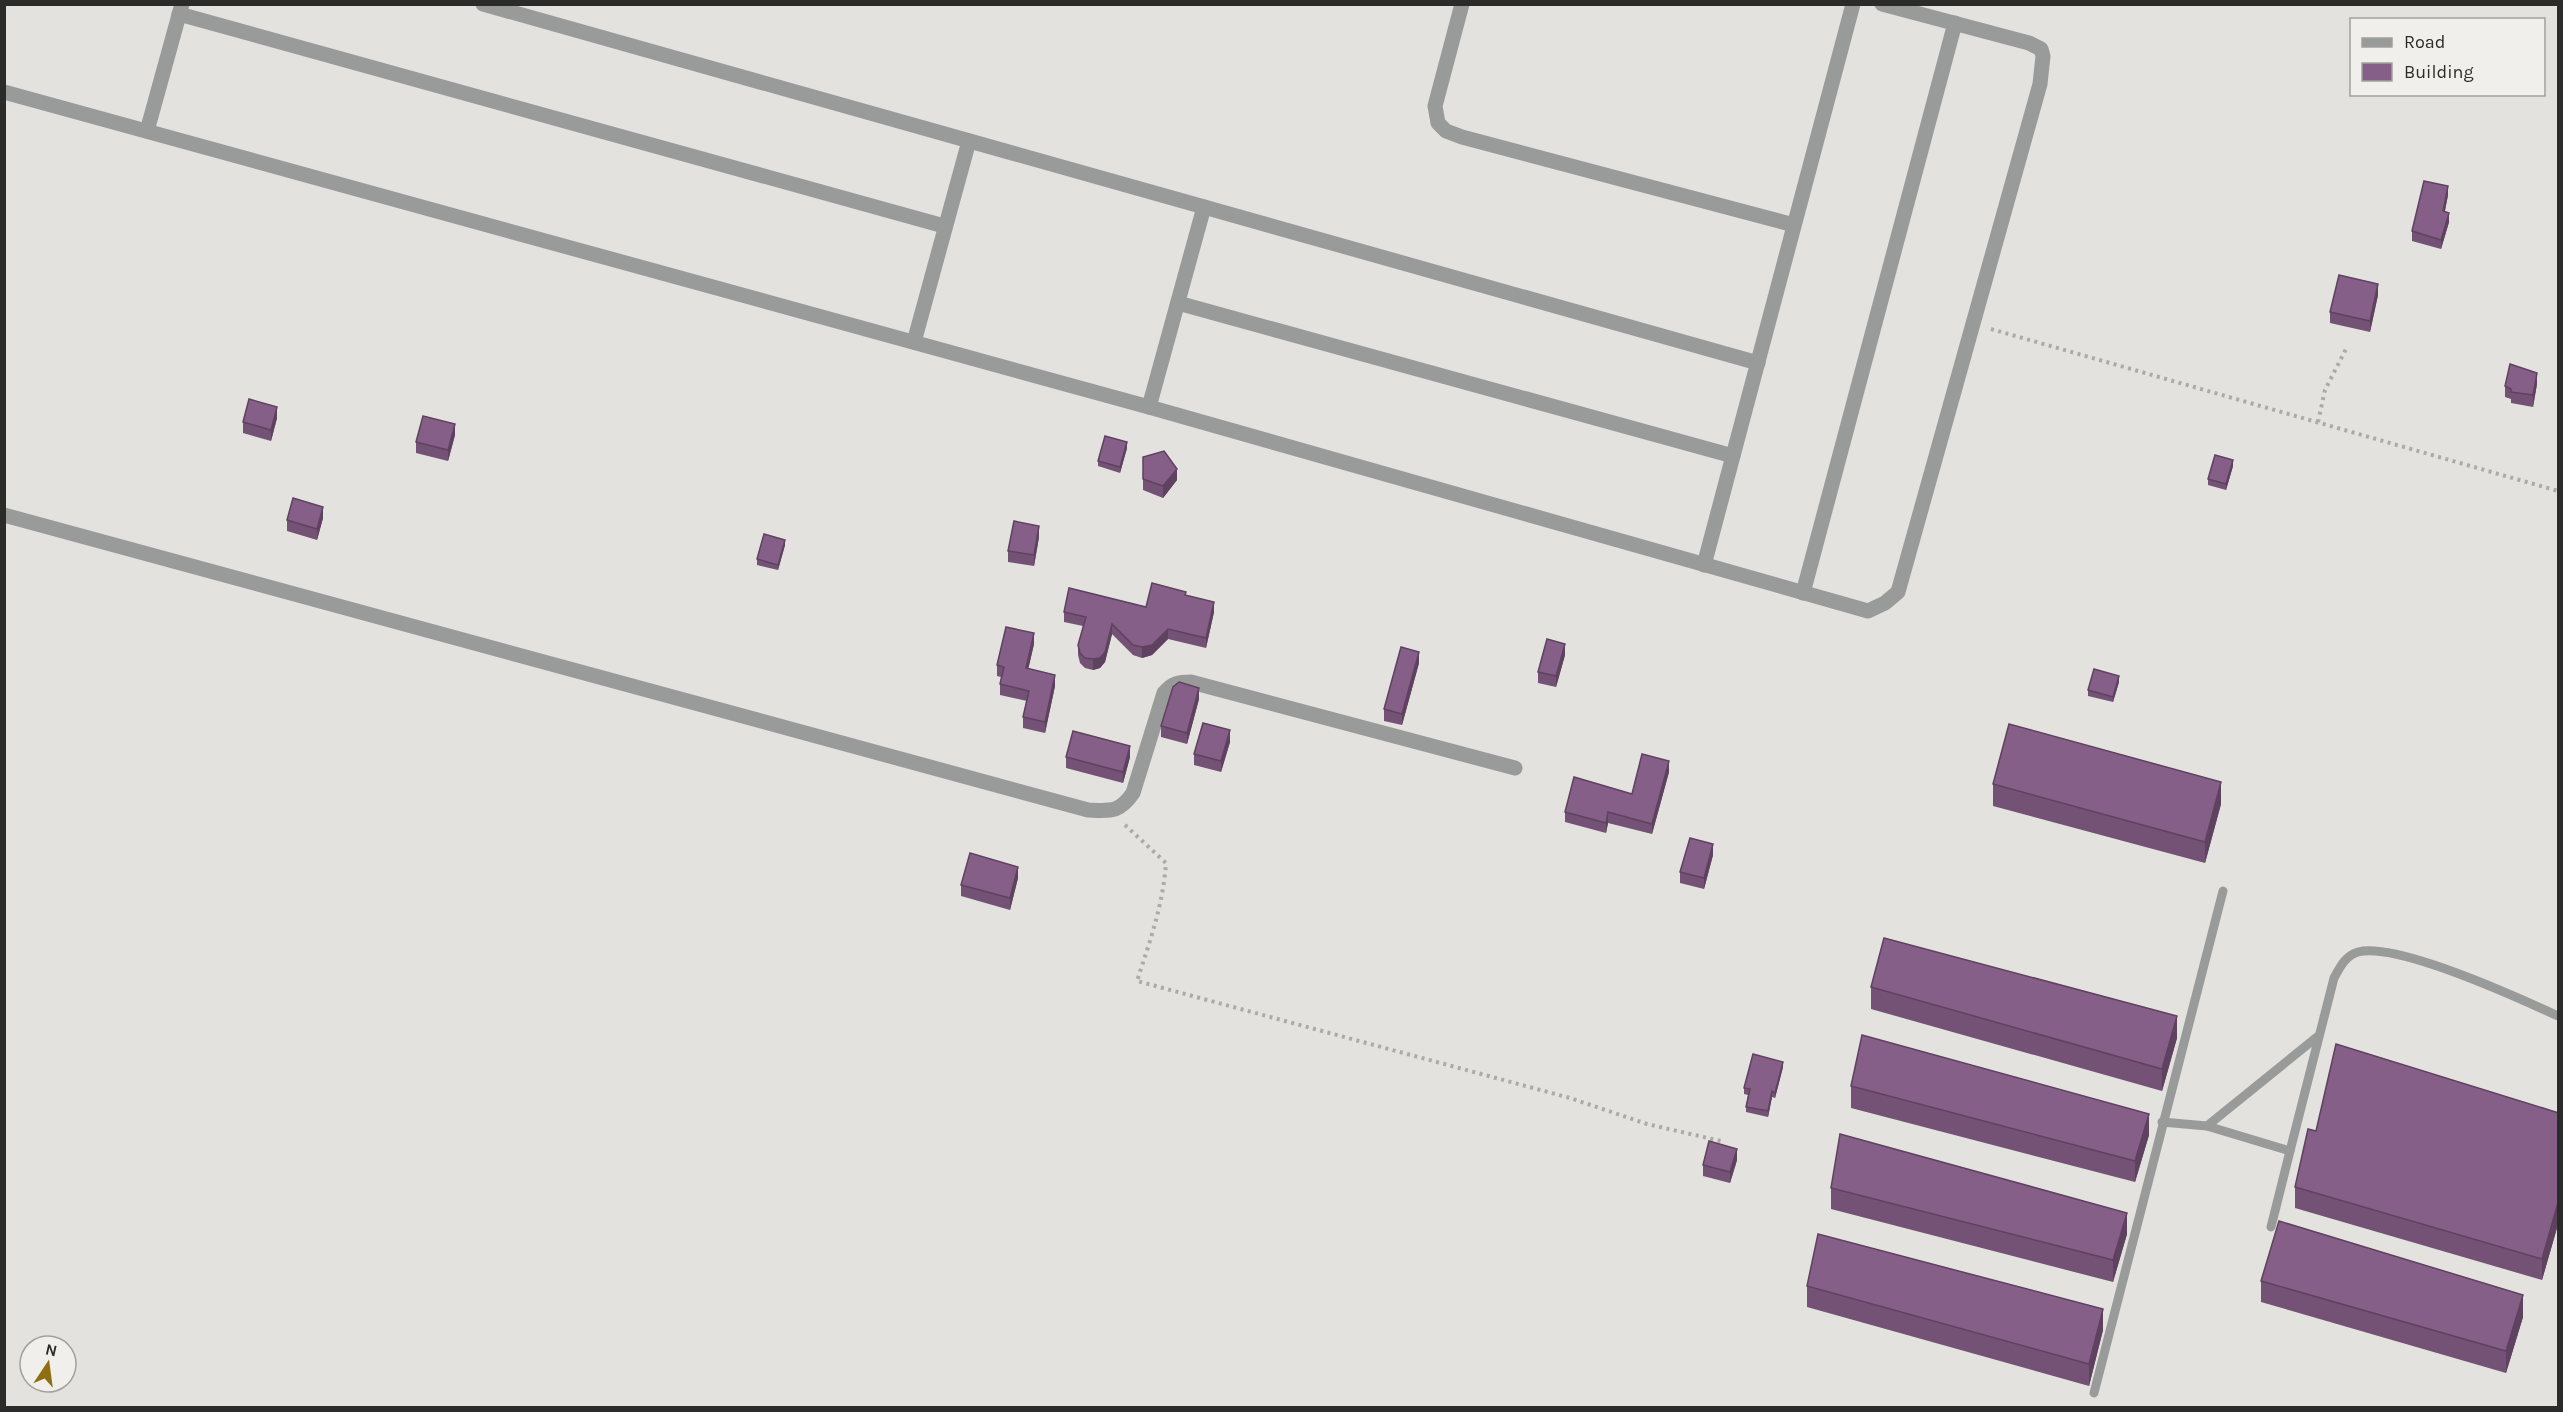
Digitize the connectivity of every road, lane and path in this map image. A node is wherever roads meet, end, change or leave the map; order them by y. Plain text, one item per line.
1 (483, 4) edge
2 (1462, 4) edge
3 (1853, 4) edge
4 (1882, 4) edge
5 (181, 9) edge
6 (1955, 23) junction
7 (4, 92) edge
8 (147, 131) junction
9 (969, 141) junction
10 (1204, 207) junction
11 (1794, 225) junction
12 (944, 226) junction
13 (1178, 303) junction
14 (1973, 324) junction
15 (914, 342) junction
16 (2347, 347) dead end
17 (1758, 363) junction
18 (1149, 407) junction
19 (2318, 422) junction
20 (1733, 456) junction
21 (2559, 491) edge
22 (4, 515) edge
23 (1704, 564) junction
24 (1803, 592) junction
25 (1515, 768) dead end
26 (1105, 811) junction
27 (2223, 891) dead end
28 (2559, 1016) edge
29 (2317, 1037) junction
30 (2162, 1122) junction
31 (2207, 1126) junction
32 (1725, 1142) dead end
33 (2290, 1151) junction
34 (2271, 1227) dead end
35 (2094, 1393) dead end

1 - 9 street
2 - 11 street
3 - 11 street
4 - 6 street
5 - 8 street
5 - 12 street
6 - 14 street
6 - 24 street
7 - 8 street
8 - 15 street
9 - 10 street
9 - 12 street
10 - 13 street
10 - 17 street
11 - 17 street
12 - 15 street
13 - 18 street
13 - 20 street
14 - 19 path
14 - 24 street
15 - 18 street
16 - 19 path
17 - 20 street
18 - 23 street
19 - 21 path
20 - 23 street
22 - 26 street
23 - 24 street
25 - 26 street
26 - 32 path
27 - 30 lane
28 - 29 lane
29 - 31 lane
29 - 33 lane
30 - 31 lane
30 - 35 lane
31 - 33 lane
33 - 34 lane

